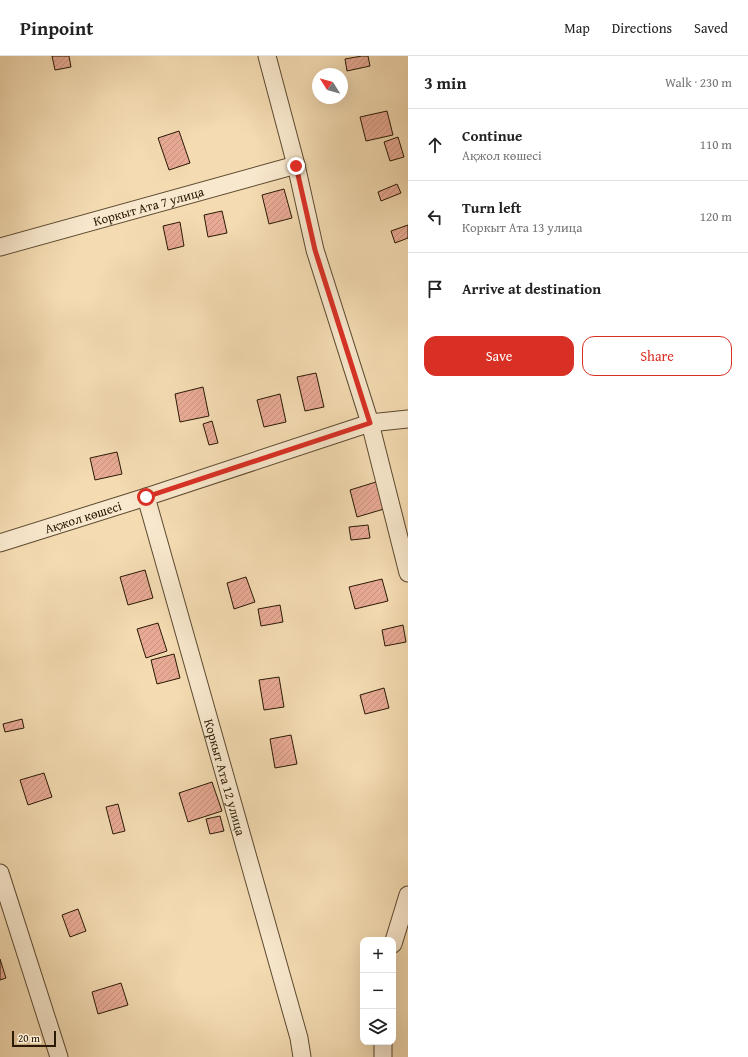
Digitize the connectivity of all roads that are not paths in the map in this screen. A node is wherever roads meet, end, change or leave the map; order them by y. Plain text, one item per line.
1 (267, 56) edge
2 (296, 166) junction
3 (0, 247) edge
4 (408, 419) edge
5 (370, 423) junction
6 (146, 497) junction
7 (0, 543) edge
8 (408, 573) edge
9 (0, 873) edge
10 (408, 894) edge
11 (395, 937) edge
12 (383, 1045) edge
13 (59, 1057) edge
14 (302, 1057) edge
15 (383, 1057) edge

1 - 2 street
2 - 3 street, Коркыт Ата 7 улица
2 - 5 street
4 - 5 street, Ақжол көшесі
5 - 6 street, Ақжол көшесі
5 - 8 street
6 - 7 street, Ақжол көшесі
6 - 14 street, Коркыт Ата 12 улица
9 - 13 street
10 - 11 street
12 - 15 street

